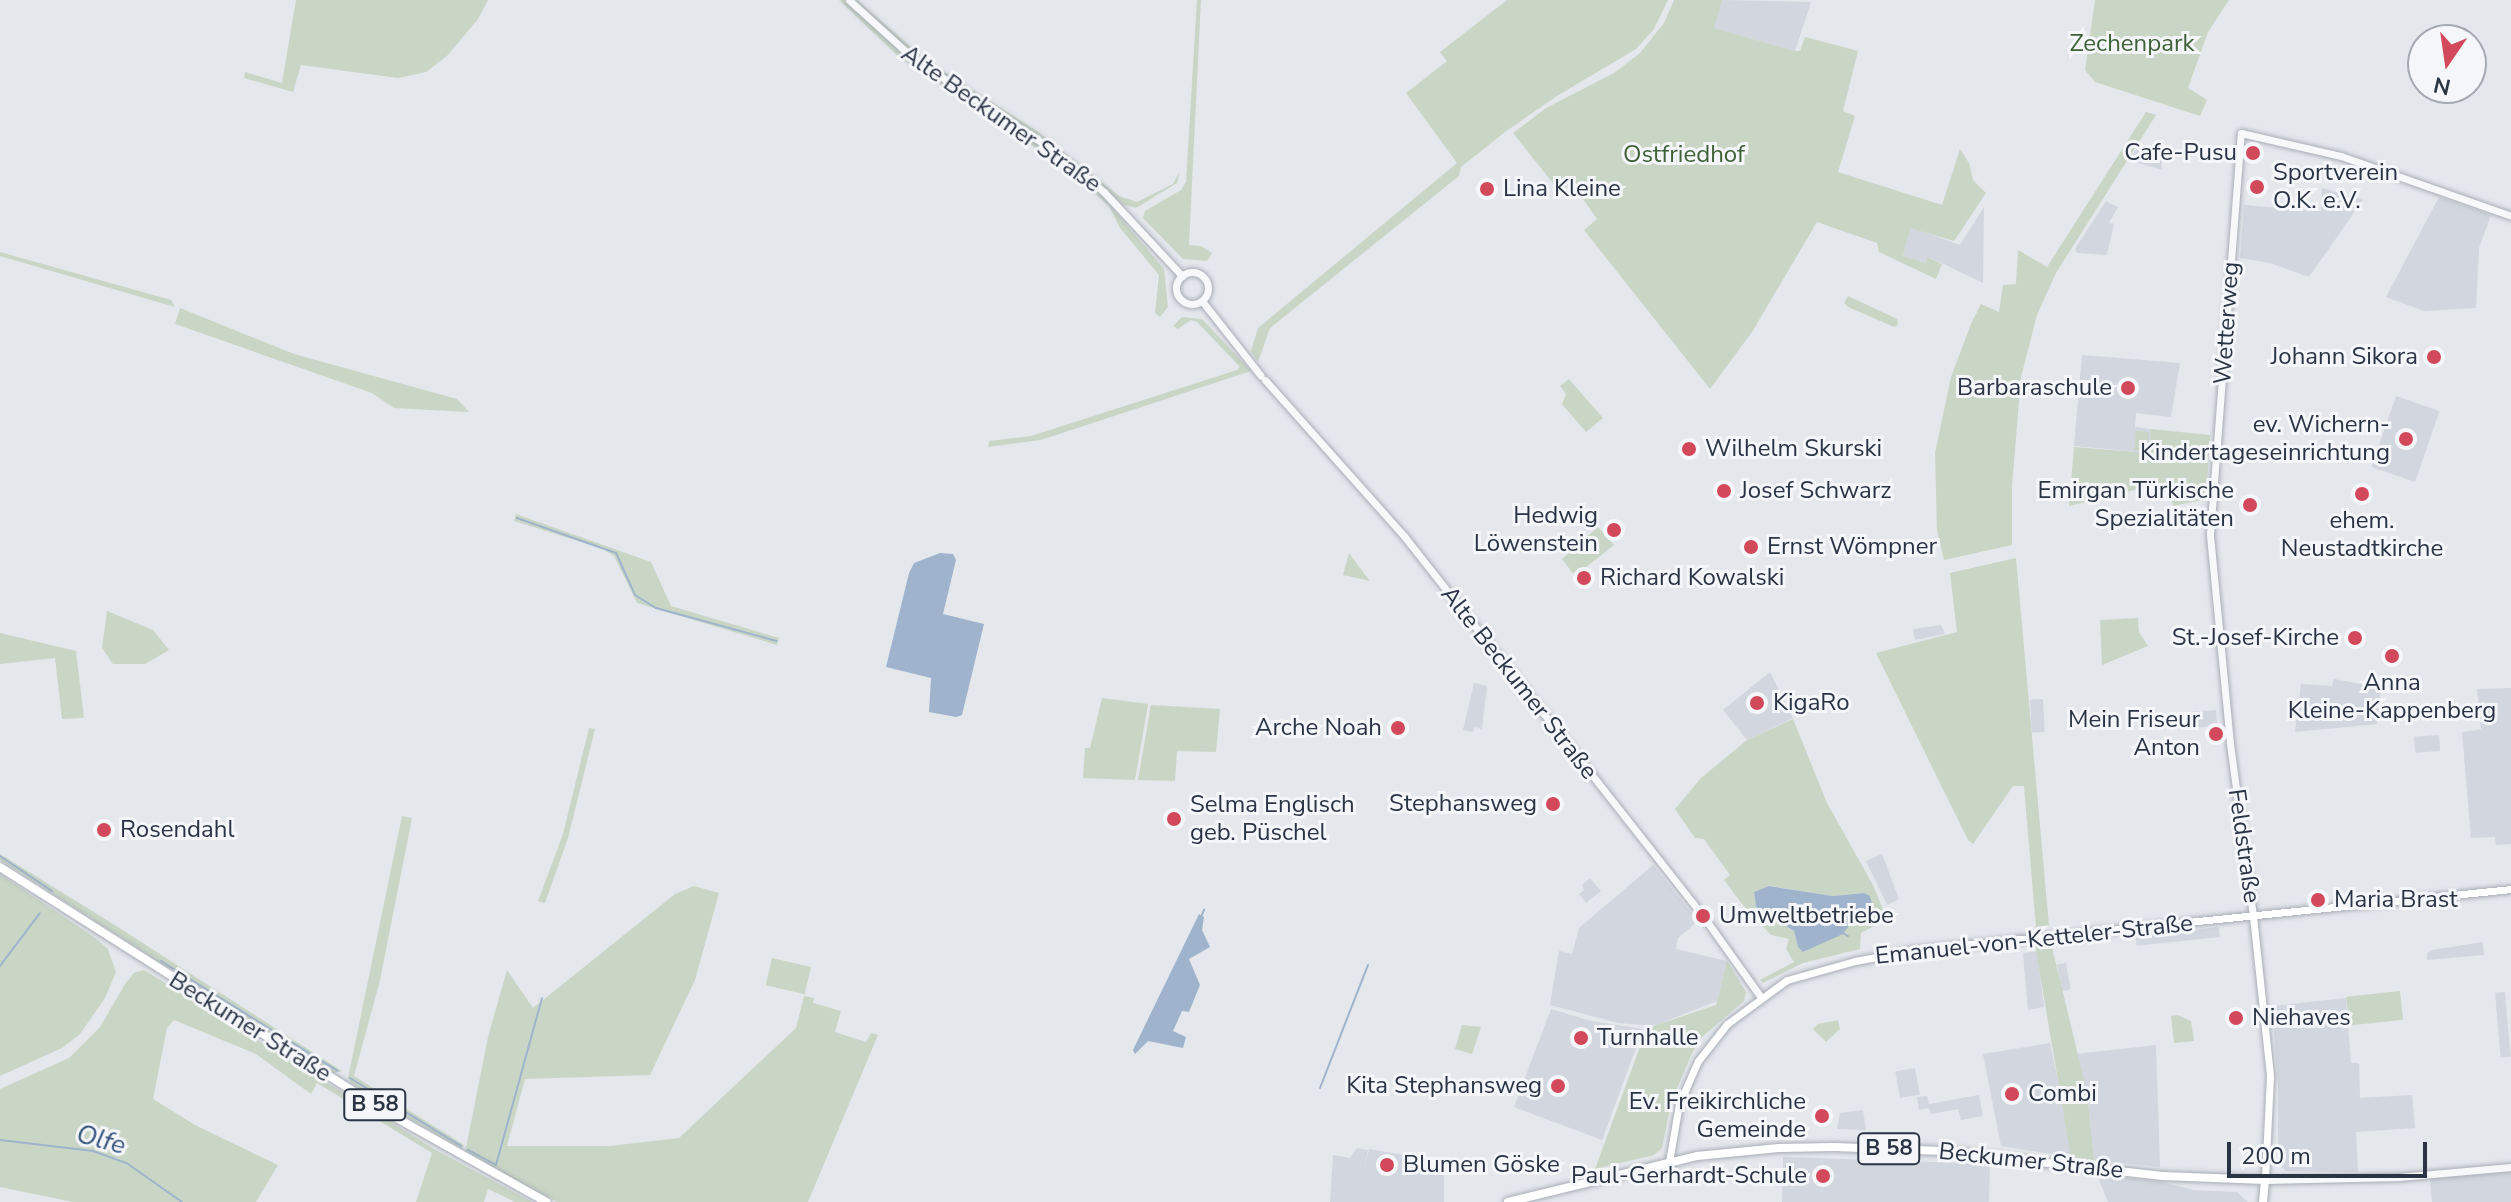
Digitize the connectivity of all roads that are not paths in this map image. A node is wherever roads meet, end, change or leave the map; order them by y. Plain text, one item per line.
1 (849, 0) edge
2 (2511, 216) edge
3 (1182, 276) junction
4 (1202, 301) junction
5 (2211, 512) joint
6 (0, 867) edge
7 (2511, 889) edge
8 (2253, 916) junction
9 (1760, 996) junction
10 (1669, 1162) junction
11 (2511, 1167) edge
12 (2265, 1180) junction
13 (546, 1202) edge
14 (1508, 1202) edge
15 (2263, 1202) edge

1 - 3 street, Alte Beckumer Straße
2 - 5 street, Wetterweg
3 - 4 street, Alte Beckumer Straße
3 - 4 street, Alte Beckumer Straße
4 - 9 street, Alte Beckumer Straße
5 - 8 street, Feldstraße
6 - 13 main road, Beckumer Straße / B 58
7 - 8 main road, Emanuel-von-Ketteler-Straße
8 - 9 main road, Emanuel-von-Ketteler-Straße
8 - 12 main road, Feldstraße
9 - 10 main road, Emanuel-von-Ketteler-Straße
10 - 12 main road, Beckumer Straße / B 58
10 - 14 main road, Beckumer Straße / B 58
11 - 12 street, Beckumer Straße
12 - 15 main road

